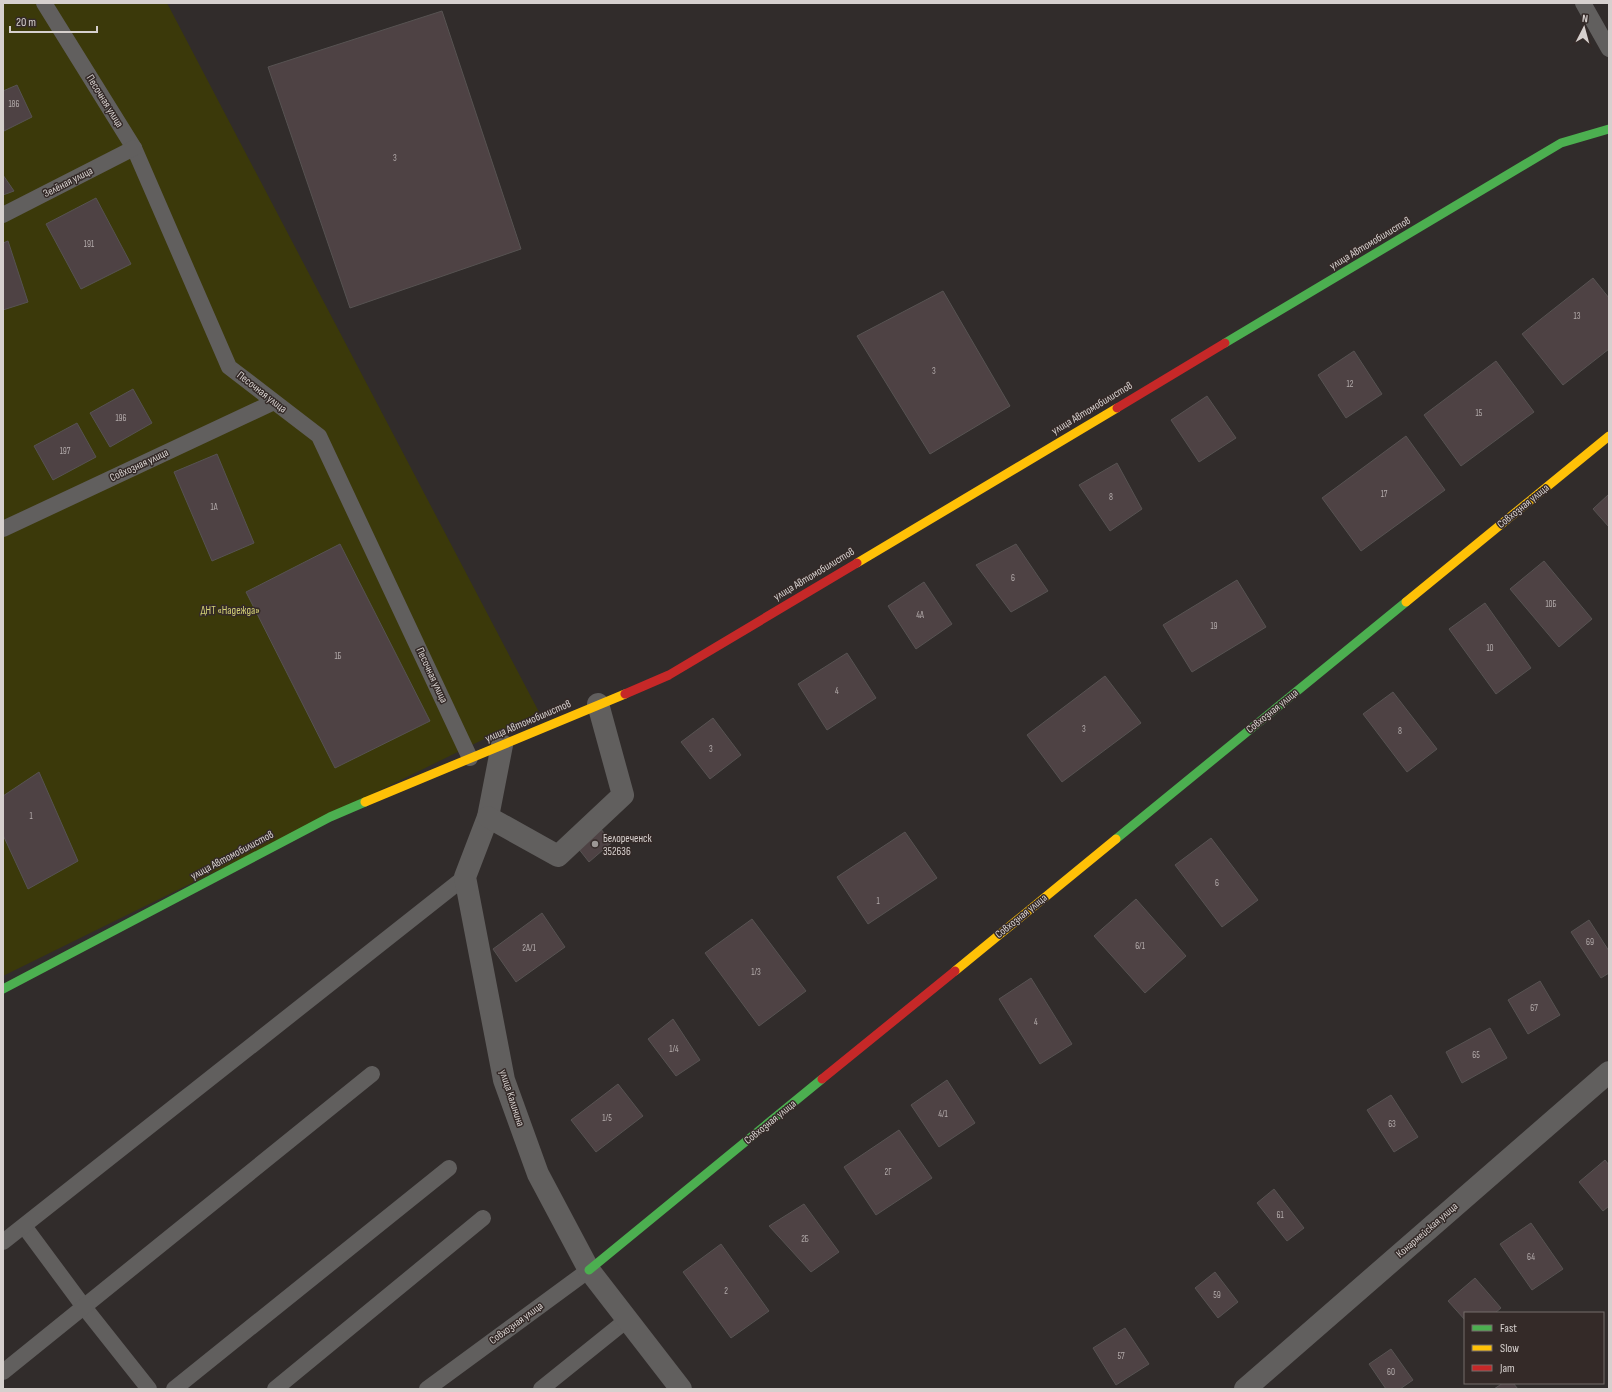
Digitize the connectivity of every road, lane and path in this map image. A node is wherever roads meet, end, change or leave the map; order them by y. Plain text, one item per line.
1 (44, 3) edge
2 (1583, 3) edge
3 (1609, 49) edge
4 (1609, 129) edge
5 (134, 148) junction
6 (3, 215) edge
7 (274, 402) junction
8 (1609, 436) edge
9 (3, 529) edge
10 (598, 704) junction
11 (502, 745) junction
12 (470, 758) junction
13 (488, 817) junction
14 (465, 877) junction
15 (3, 988) edge
16 (1609, 1072) edge
17 (372, 1074) dead end
18 (449, 1168) dead end
19 (483, 1218) dead end
20 (24, 1226) junction
21 (3, 1242) edge
22 (589, 1270) junction
23 (84, 1307) junction
24 (628, 1319) junction
25 (3, 1372) edge
26 (149, 1389) edge
27 (174, 1389) edge
28 (275, 1389) edge
29 (427, 1389) edge
30 (541, 1389) edge
31 (681, 1389) edge
32 (1245, 1389) edge

1 - 5 lane, Песочная улица
2 - 3 lane
4 - 10 street, улица Автомобилистов
5 - 6 lane, Зелёная улица
5 - 7 lane, Песочная улица
7 - 9 lane, Совхозная улица
7 - 12 lane, Песочная улица
8 - 22 street, Совхозная улица
10 - 11 street, улица Автомобилистов
10 - 13 street
11 - 12 street, улица Автомобилистов
11 - 13 street
12 - 15 street, улица Автомобилистов
13 - 14 street
14 - 20 lane
14 - 22 street, улица Калинина
16 - 32 street, Конармейская улица
17 - 23 lane
18 - 27 lane
19 - 28 lane
20 - 21 lane
20 - 23 lane
22 - 24 street, улица Калинина
22 - 29 lane, Совхозная улица
23 - 25 lane
23 - 26 lane
24 - 30 lane
24 - 31 street, улица Калинина

